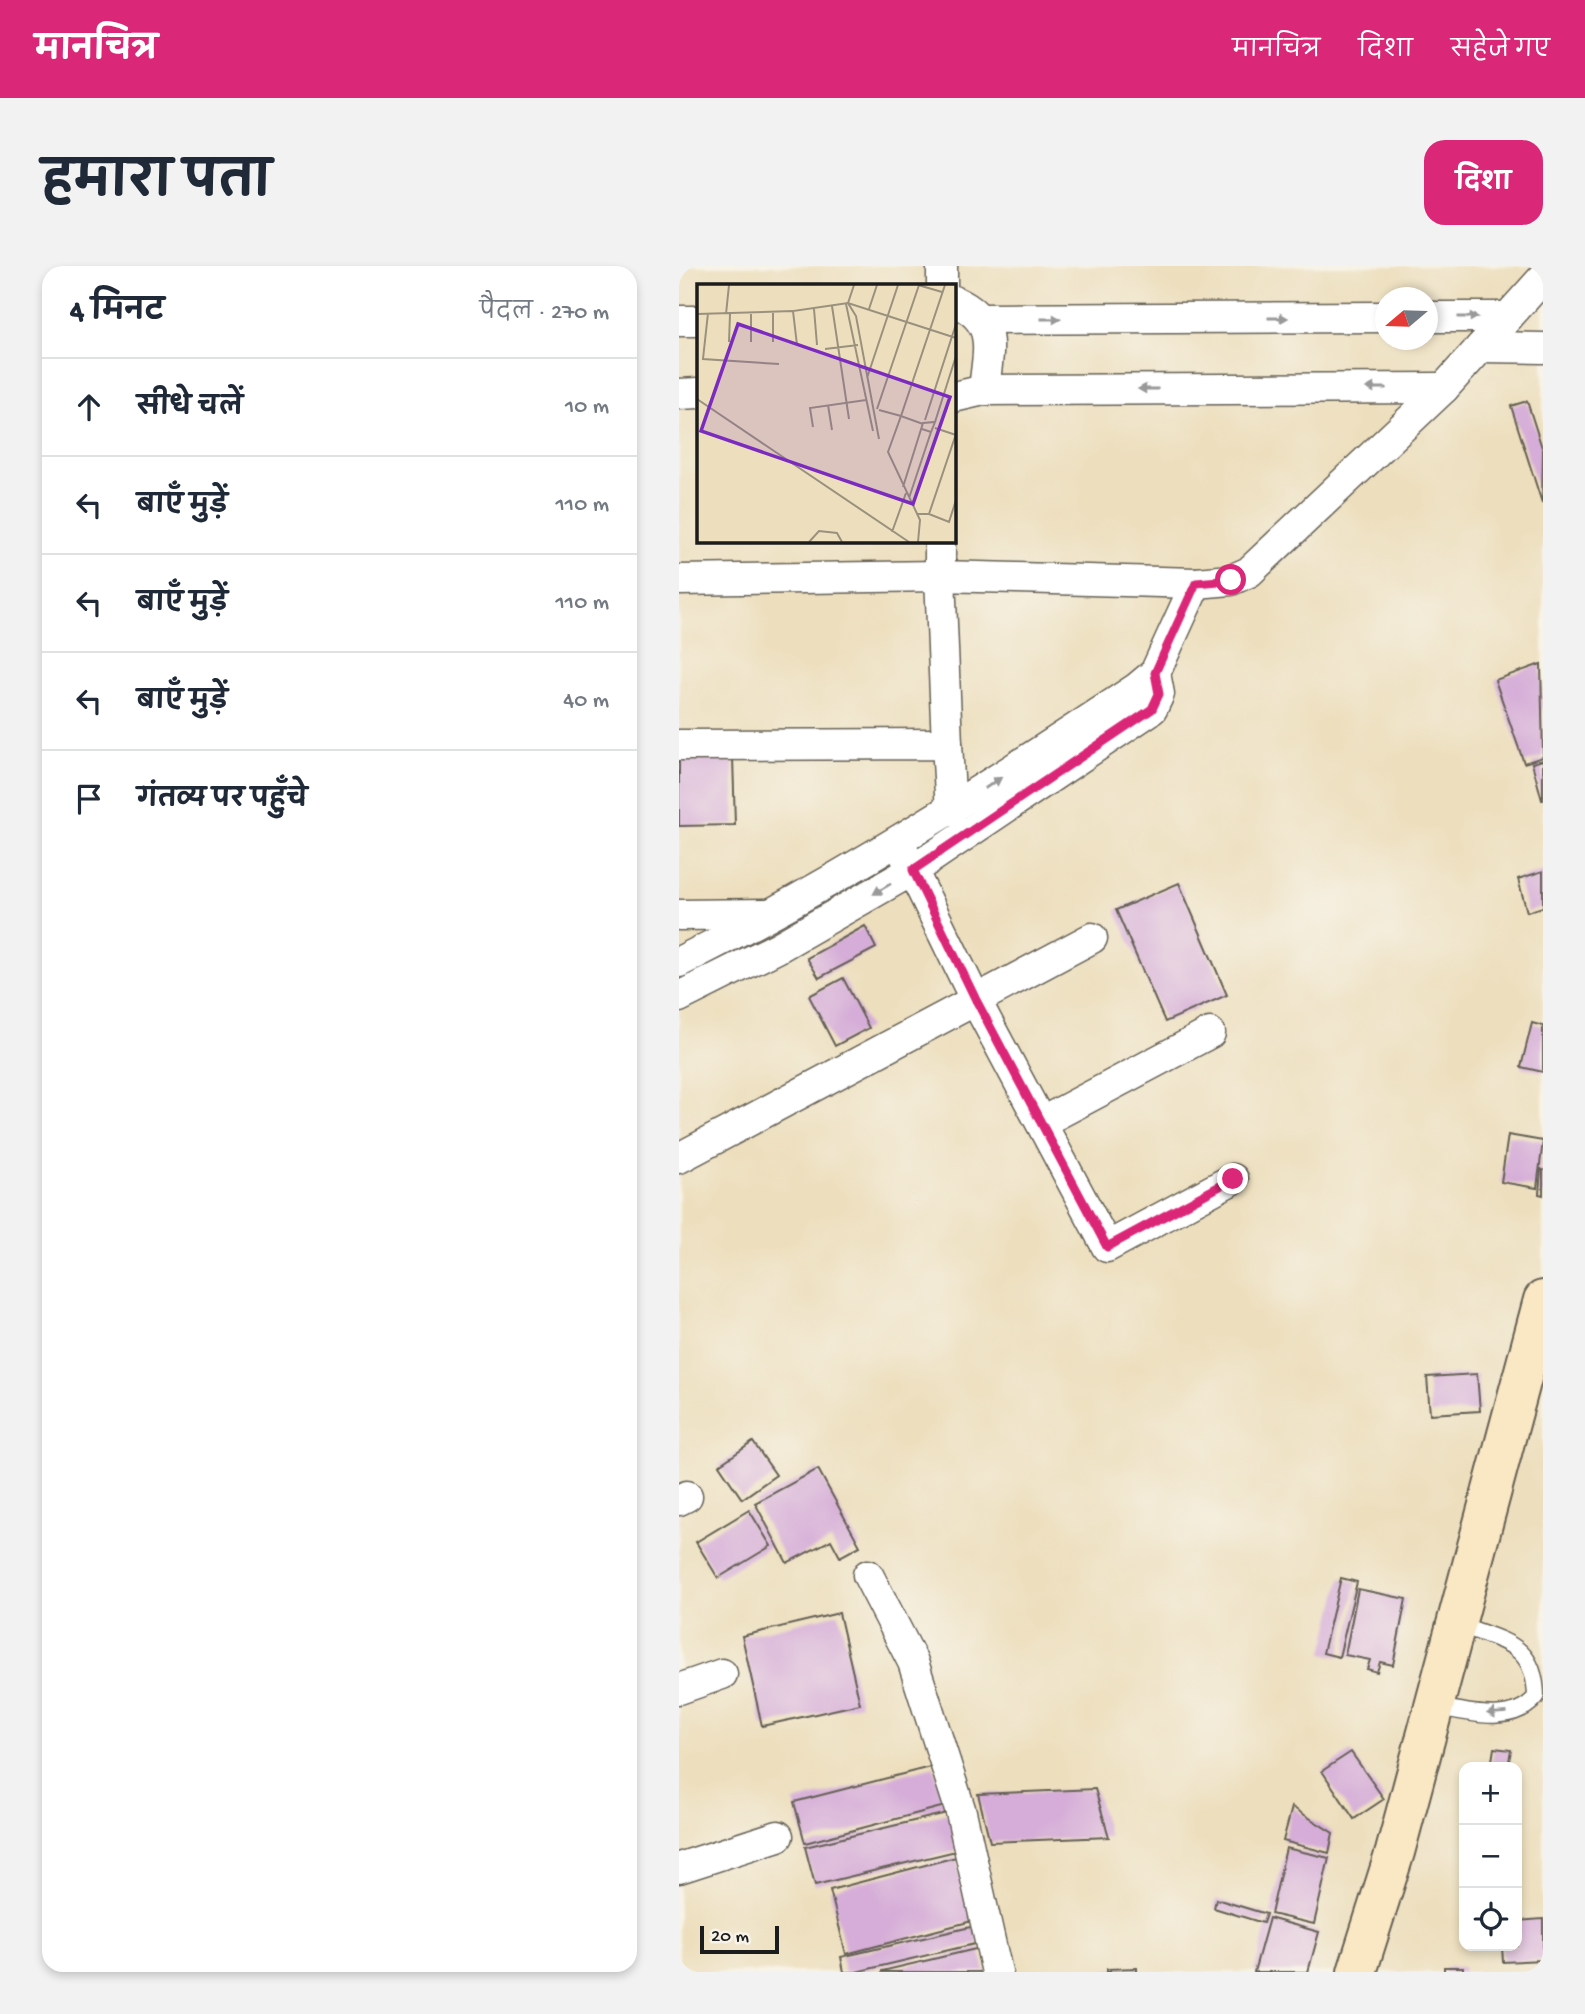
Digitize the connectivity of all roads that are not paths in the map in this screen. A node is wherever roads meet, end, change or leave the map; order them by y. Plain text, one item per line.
1 (942, 266) edge
2 (1543, 278) edge
3 (942, 284) edge
4 (955, 302) edge
5 (1375, 317) edge
6 (1438, 317) edge
7 (1508, 317) junction
8 (982, 319) junction
9 (679, 321) edge
10 (697, 321) edge
11 (1481, 347) junction
12 (1543, 348) edge
13 (1444, 388) junction
14 (984, 390) junction
15 (697, 393) edge
16 (679, 394) edge
17 (955, 397) edge
18 (940, 542) edge
19 (940, 576) junction
20 (679, 580) edge
21 (1196, 583) junction
22 (1155, 673) junction
23 (947, 744) junction
24 (679, 745) edge
25 (951, 811) junction
26 (899, 843) junction
27 (913, 870) junction
28 (776, 914) junction
29 (679, 915) edge
30 (1092, 938) dead end
31 (679, 962) edge
32 (679, 997) edge
33 (976, 1000) junction
34 (1210, 1033) dead end
35 (1042, 1122) junction
36 (679, 1158) edge
37 (1233, 1179) dead end
38 (1543, 1300) edge
39 (868, 1575) dead end
40 (1456, 1623) junction
41 (722, 1674) dead end
42 (679, 1689) edge
43 (1434, 1706) junction
44 (778, 1836) dead end
45 (679, 1868) edge
46 (997, 1972) edge
47 (1357, 1972) edge

1 - 3 street
2 - 7 street
4 - 8 street
8 -> 5 street
6 -> 7 street
7 - 11 street
8 - 14 street
9 - 10 street
11 - 12 street
11 - 13 street
13 -> 14 street
13 - 21 street
14 - 17 street
15 - 16 street
18 - 19 street
19 - 20 street
19 - 21 street
19 - 23 street
21 - 22 street
25 -> 22 street
22 - 27 street
23 - 24 street
23 - 25 street
25 - 26 street
26 - 27 street
26 - 28 street
27 -> 32 street
27 - 33 street
28 - 29 street
28 - 31 street
30 - 33 street
33 - 35 street
33 - 36 street
34 - 35 street
35 - 37 street
38 - 40 main road
39 - 46 street
40 - 43 main road
40 -> 43 lane
41 - 42 street
43 - 47 main road
44 - 45 street

